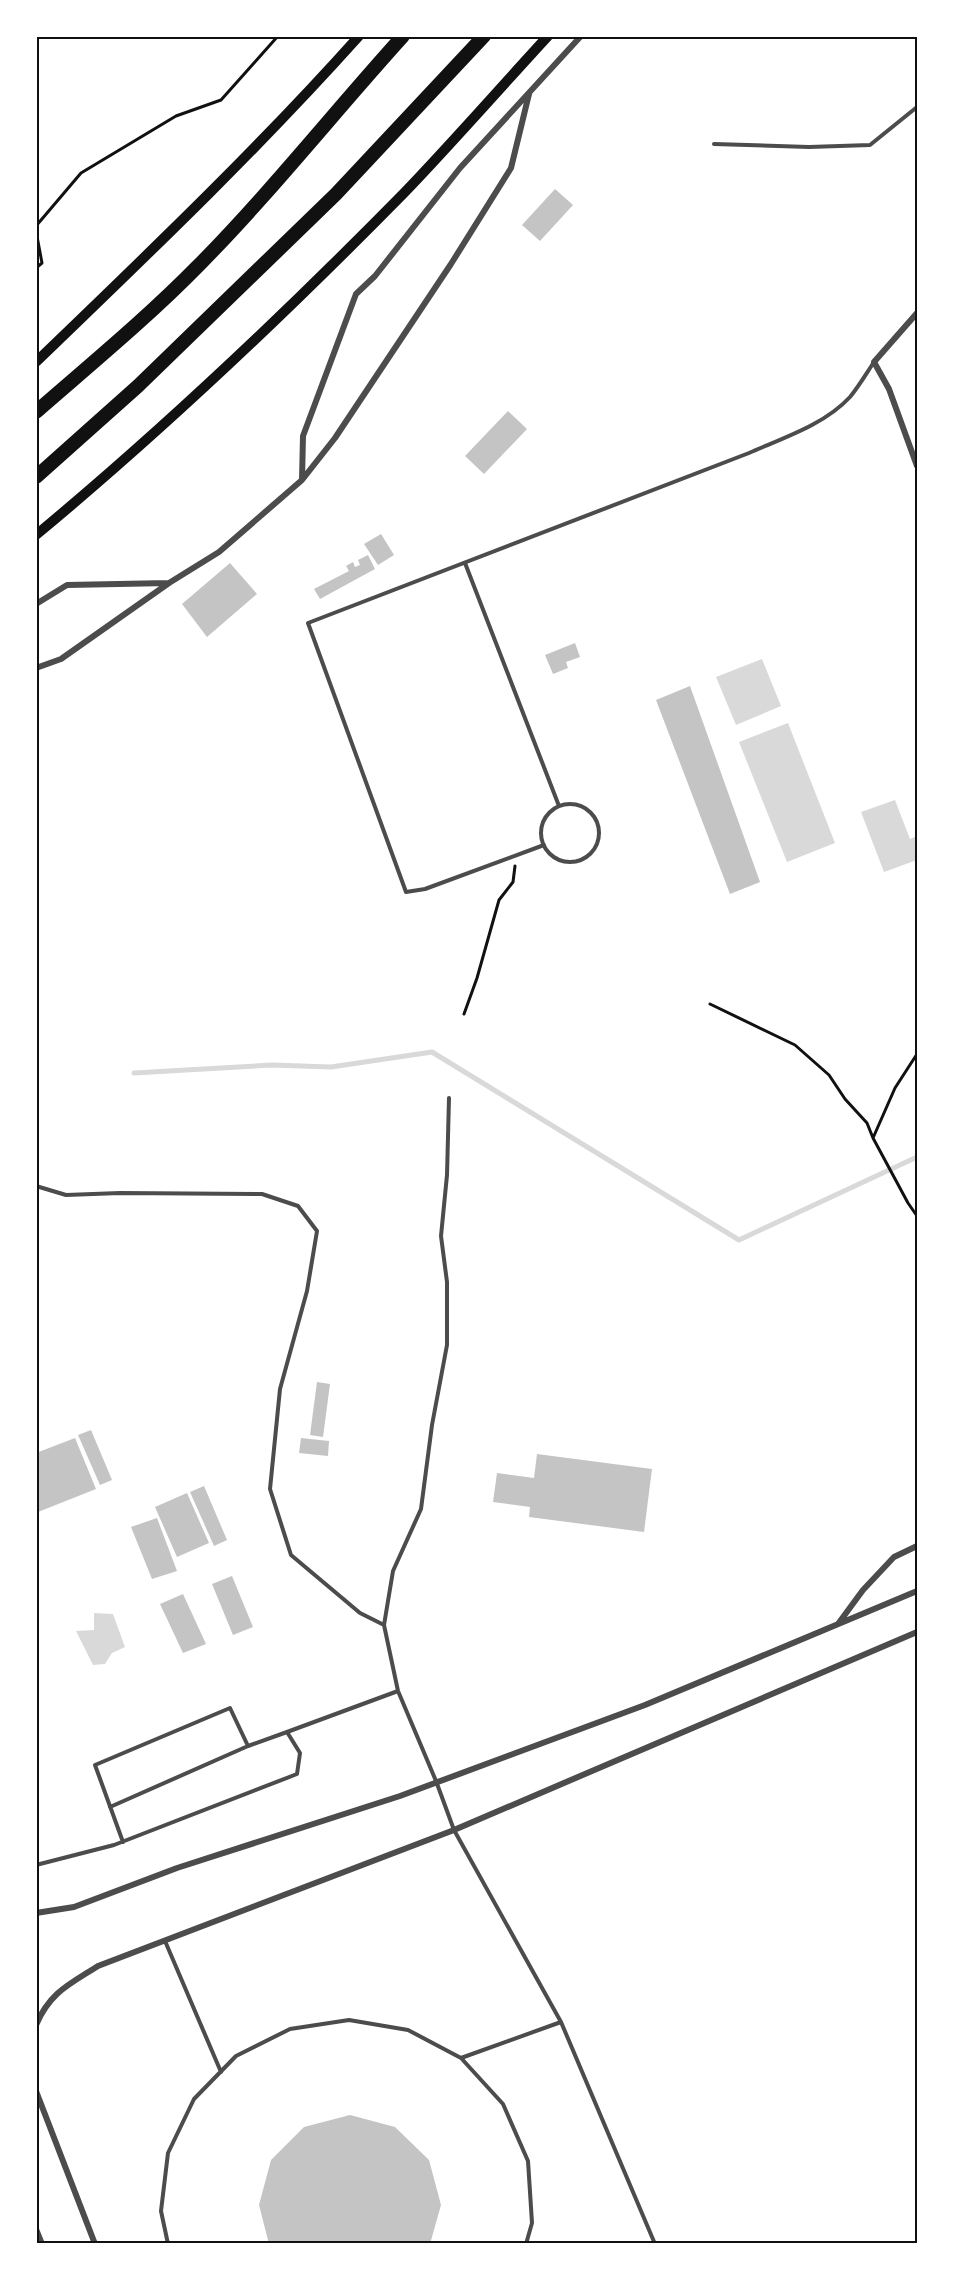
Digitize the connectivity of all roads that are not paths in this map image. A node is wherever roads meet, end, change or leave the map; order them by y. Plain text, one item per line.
1 (358, 36) edge
2 (403, 36) edge
3 (484, 36) edge
4 (548, 36) edge
5 (581, 36) edge
6 (529, 92) junction
7 (917, 106) edge
8 (714, 144) dead end
9 (917, 313) edge
10 (36, 362) edge
11 (874, 362) junction
12 (36, 412) edge
13 (917, 466) edge
14 (36, 477) edge
15 (302, 480) junction
16 (36, 535) edge
17 (465, 563) junction
18 (170, 583) junction
19 (36, 604) edge
20 (36, 668) edge
21 (560, 806) junction
22 (544, 845) junction
23 (449, 1098) dead end
24 (36, 1186) edge
25 (917, 1546) edge
26 (917, 1592) edge
27 (384, 1625) junction
28 (838, 1625) junction
29 (917, 1632) edge
30 (398, 1691) junction
31 (287, 1732) junction
32 (248, 1746) junction
33 (436, 1781) junction
34 (110, 1807) junction
35 (454, 1830) junction
36 (123, 1842) junction
37 (36, 1864) edge
38 (36, 1913) edge
39 (165, 1941) junction
40 (561, 2022) junction
41 (36, 2025) edge
42 (461, 2058) junction
43 (221, 2072) junction
44 (36, 2091) edge
45 (36, 2229) edge
46 (42, 2244) edge
47 (95, 2244) edge
48 (168, 2244) edge
49 (526, 2244) edge
50 (655, 2244) edge

1 - 10 main road
2 - 12 highway
3 - 14 highway
4 - 16 main road
5 - 6 street
6 - 15 street
6 - 15 street
7 - 8 lane
9 - 11 street
11 - 13 street
11 - 17 lane
15 - 18 street
17 - 21 lane
17 - 22 lane
18 - 19 street
18 - 20 street
21 - 22 lane
21 - 22 lane
23 - 27 lane
24 - 27 lane
25 - 28 street
26 - 28 street
27 - 30 lane
28 - 33 street
29 - 35 street
30 - 31 lane
30 - 33 lane
31 - 32 lane
31 - 36 lane
32 - 34 lane
32 - 34 lane
33 - 35 lane
33 - 38 street
34 - 36 lane
35 - 39 street
35 - 40 lane
36 - 37 lane
39 - 41 street
39 - 43 lane
40 - 42 lane
40 - 50 lane
42 - 43 lane
42 - 49 lane
43 - 48 lane
44 - 47 street
45 - 46 street

